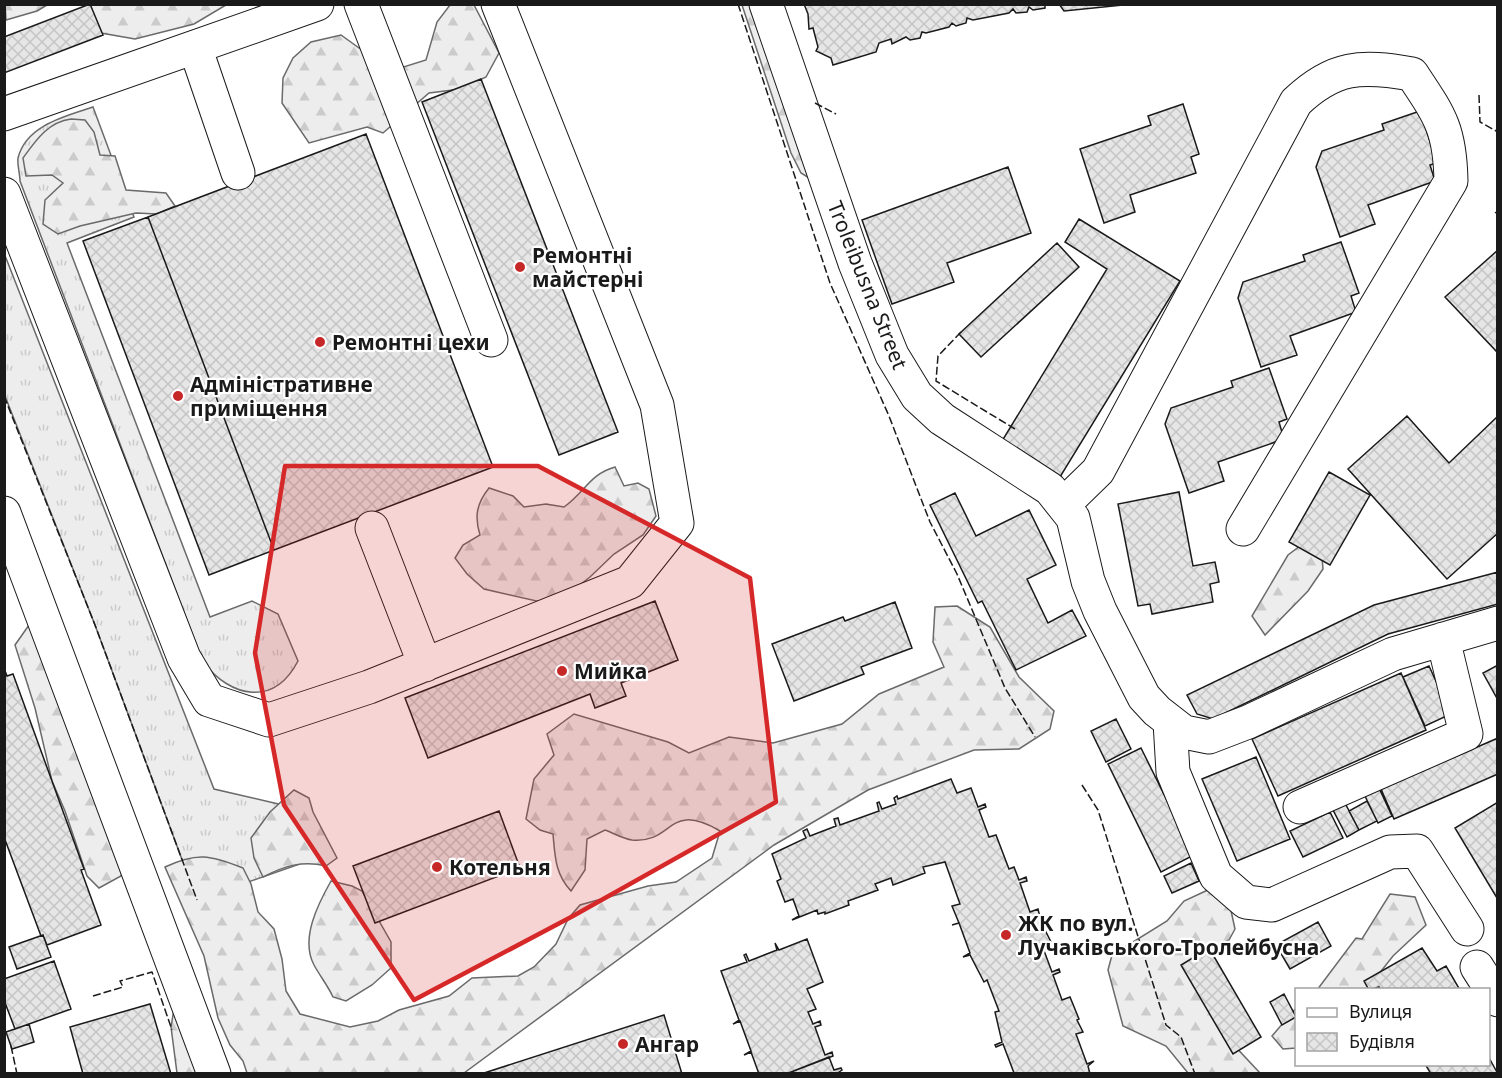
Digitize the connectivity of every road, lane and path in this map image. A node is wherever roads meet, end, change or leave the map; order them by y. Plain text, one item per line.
1 (317, 4) edge
2 (362, 4) edge
3 (498, 4) edge
4 (766, 4) edge
5 (195, 47) junction
6 (4, 114) edge
7 (238, 173) dead end
8 (4, 195) edge
9 (491, 340) dead end
10 (1063, 505) junction
11 (4, 513) edge
12 (372, 528) dead end
13 (1243, 529) dead end
14 (1497, 623) edge
15 (1443, 639) junction
16 (425, 665) junction
17 (1170, 722) junction
18 (1300, 807) dead end
19 (1467, 929) dead end
20 (1477, 967) dead end
21 (1490, 988) edge
22 (214, 1074) edge

1 - 5 street
2 - 9 street
3 - 16 street
4 - 10 street, Troleibusna Street
5 - 6 street
5 - 7 street
8 - 16 street
10 - 13 street
10 - 17 street, Troleibusna Street
11 - 22 street
12 - 16 street
14 - 15 street, Troleibusna Street
15 - 17 street, Troleibusna Street
15 - 18 street
17 - 19 street
20 - 21 street

